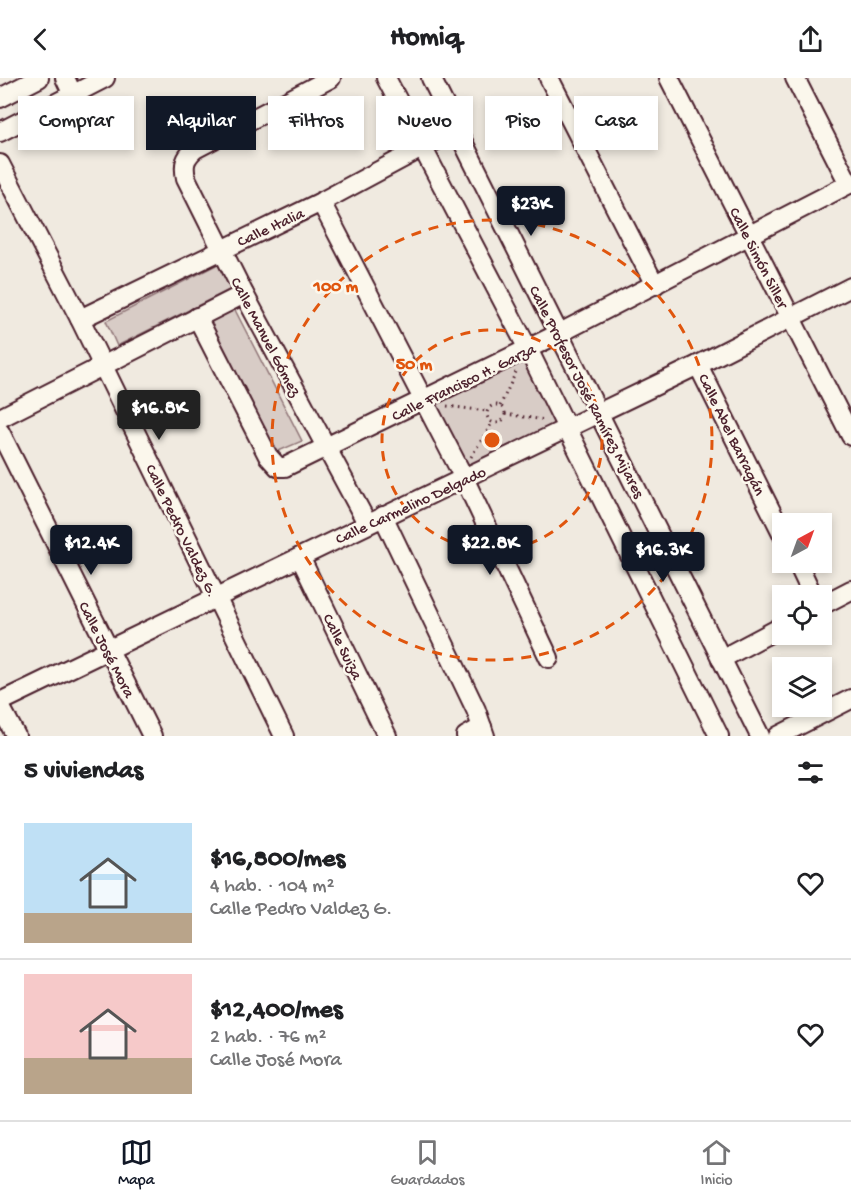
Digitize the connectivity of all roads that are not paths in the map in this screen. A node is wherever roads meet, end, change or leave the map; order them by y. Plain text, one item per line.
1 (39, 78) edge
2 (65, 78) edge
3 (105, 78) edge
4 (332, 78) edge
5 (386, 78) edge
6 (431, 78) edge
7 (549, 78) edge
8 (669, 78) edge
9 (795, 78) edge
10 (72, 95) junction
11 (395, 96) edge
12 (440, 96) edge
13 (0, 98) edge
14 (0, 132) edge
15 (418, 150) edge
16 (423, 150) edge
17 (468, 150) edge
18 (0, 164) edge
19 (850, 184) edge
20 (321, 202) junction
21 (750, 235) junction
22 (221, 249) junction
23 (655, 285) junction
24 (851, 287) edge
25 (244, 294) junction
26 (197, 317) junction
27 (791, 318) junction
28 (80, 319) junction
29 (560, 333) junction
30 (528, 348) junction
31 (698, 365) junction
32 (103, 366) junction
33 (424, 400) junction
34 (600, 413) junction
35 (0, 418) edge
36 (569, 428) junction
37 (0, 432) edge
38 (851, 436) edge
39 (327, 448) junction
40 (464, 478) junction
41 (772, 513) edge
42 (375, 520) junction
43 (300, 557) junction
44 (851, 590) edge
45 (216, 598) junction
46 (832, 600) edge
47 (772, 632) edge
48 (107, 649) junction
49 (549, 658) dead end
50 (721, 659) junction
51 (851, 699) edge
52 (0, 704) edge
53 (484, 732) edge
54 (16, 736) edge
55 (152, 736) edge
56 (284, 736) edge
57 (387, 736) edge
58 (466, 736) edge
59 (719, 736) edge
60 (760, 736) edge
61 (778, 736) edge

1 - 13 street
2 - 10 street
3 - 10 street
4 - 22 street, Calle Manuel Gómez
5 - 11 street, Calle Profesor José Ramírez Mijares
6 - 12 street, Calle Profesor José Ramírez Mijares
7 - 23 street
8 - 21 street, Calle Simón Siller
9 - 19 street
10 - 14 street
15 - 20 street, Calle Italia
16 - 30 street, Calle Profesor José Ramírez Mijares
17 - 29 street, Calle Profesor José Ramírez Mijares
18 - 28 street, Calle Pedro Valdez G.
19 - 21 street, Calle Francisco H. Garza
20 - 22 street, Calle Italia
20 - 33 street
21 - 23 street, Calle Francisco H. Garza
21 - 27 street, Calle Simón Siller
22 - 25 street, Calle Manuel Gómez
22 - 28 street, Calle Italia
23 - 29 street, Calle Francisco H. Garza
24 - 27 street, Calle Carmelino Delgado
25 - 26 street
25 - 39 street, Calle Manuel Gómez
26 - 32 street
26 - 39 street, Calle Francisco H. Garza
27 - 31 street, Calle Carmelino Delgado
27 - 38 street, Calle Simón Siller
28 - 32 street, Calle Pedro Valdez G.
29 - 30 street, Calle Francisco H. Garza
29 - 34 street, Calle Profesor José Ramírez Mijares
30 - 33 street, Calle Francisco H. Garza
30 - 36 street, Calle Profesor José Ramírez Mijares
31 - 34 street, Calle Carmelino Delgado
31 - 41 street, Calle Abel Barragán
32 - 35 street
32 - 45 street, Calle Pedro Valdez G.
33 - 39 street, Calle Francisco H. Garza
33 - 40 street
34 - 36 street, Calle Carmelino Delgado
34 - 50 street, Calle Profesor José Ramírez Mijares
36 - 40 street, Calle Carmelino Delgado
36 - 59 street, Calle Profesor José Ramírez Mijares
37 - 48 street, Calle José Mora
39 - 42 street, Calle Manuel Gómez
40 - 42 street, Calle Carmelino Delgado
40 - 49 street
42 - 43 street, Calle Carmelino Delgado
42 - 53 street, Calle Manuel Gómez
43 - 45 street, Calle Carmelino Delgado
43 - 57 street, Calle Suiza
44 - 46 street
45 - 48 street, Calle Carmelino Delgado
45 - 56 street, Calle Pedro Valdez G.
47 - 50 street
48 - 52 street, Calle Carmelino Delgado
48 - 55 street, Calle José Mora
50 - 60 street, Calle Profesor José Ramírez Mijares
51 - 61 street
52 - 54 street
53 - 58 street

